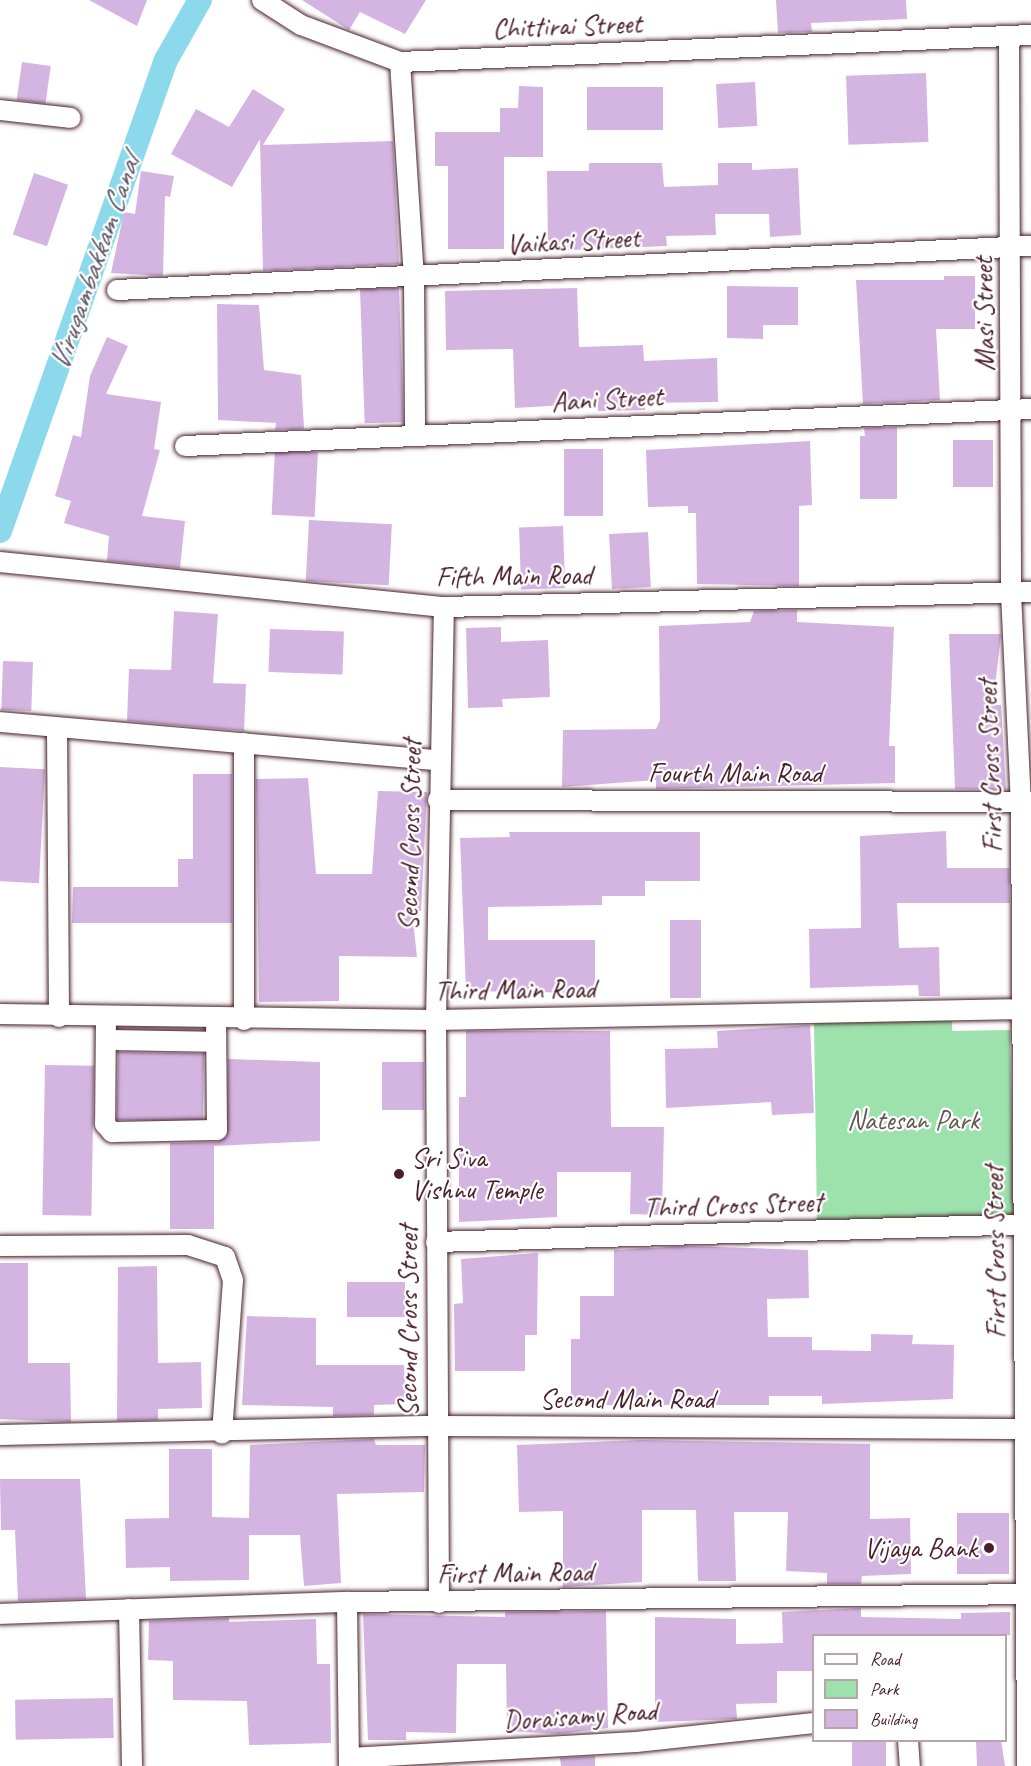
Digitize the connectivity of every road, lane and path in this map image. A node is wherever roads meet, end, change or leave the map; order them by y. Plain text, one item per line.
1 (262, 0) edge
2 (1031, 35) edge
3 (1009, 36) junction
4 (400, 62) junction
5 (0, 110) edge
6 (71, 118) dead end
7 (1021, 246) edge
8 (414, 278) junction
9 (117, 290) dead end
10 (1022, 409) edge
11 (415, 436) junction
12 (185, 446) dead end
13 (4, 563) edge
14 (1021, 592) edge
15 (444, 607) junction
16 (0, 722) edge
17 (57, 728) junction
18 (244, 743) junction
19 (438, 760) junction
20 (438, 801) junction
21 (1026, 802) edge
22 (1027, 1009) edge
23 (0, 1014) edge
24 (59, 1017) junction
25 (106, 1017) junction
26 (216, 1020) junction
27 (244, 1020) junction
28 (436, 1020) junction
29 (106, 1040) junction
30 (216, 1042) junction
31 (1027, 1224) edge
32 (436, 1242) junction
33 (0, 1246) edge
34 (436, 1426) junction
35 (1029, 1429) edge
36 (222, 1434) junction
37 (0, 1435) edge
38 (1030, 1594) edge
39 (347, 1602) junction
40 (439, 1603) junction
41 (129, 1609) junction
42 (0, 1614) edge
43 (1020, 1690) edge
44 (812, 1723) edge
45 (909, 1742) edge
46 (349, 1762) edge
47 (132, 1766) edge
48 (910, 1766) edge
49 (1028, 1766) edge

1 - 4 street, Chittirai Street
2 - 3 street, Chittirai Street
3 - 4 street, Chittirai Street
3 - 7 street, Masi Street
4 - 8 street
5 - 6 street
7 - 8 street, Vaikasi Street
7 - 10 street, Masi Street
8 - 9 street, Vaikasi Street
8 - 11 street
10 - 11 street, Aani Street
10 - 14 street, Masi Street
11 - 12 street, Aani Street
13 - 15 street, Fifth Main Road
14 - 15 street, Fifth Main Road
14 - 21 street, First Cross Street
15 - 19 street, Second Cross Street
16 - 17 street
17 - 18 street
17 - 24 street
18 - 19 street
18 - 27 street
19 - 20 street, Second Cross Street
20 - 21 street, Fourth Main Road
20 - 28 street, Second Cross Street
21 - 22 street, First Cross Street
22 - 28 street, Third Main Road
22 - 31 street, First Cross Street
23 - 24 street, Third Main Road
24 - 25 street, Third Main Road
25 - 26 street, Third Main Road
25 - 29 street
26 - 27 street, Third Main Road
26 - 30 street
27 - 28 street, Third Main Road
28 - 32 street, Second Cross Street
29 - 30 street
29 - 30 street
31 - 32 street, Third Cross Street
31 - 35 street, First Cross Street
32 - 34 street, Second Cross Street
33 - 36 street
34 - 35 street, Second Main Road
34 - 36 street, Second Main Road
34 - 40 street, Second Cross Street
35 - 38 street, First Cross Street
36 - 37 street, Second Main Road
38 - 40 street, First Main Road
38 - 43 street, First Cross Street
39 - 40 street, First Main Road
39 - 41 street, First Main Road
39 - 46 street
41 - 42 street, First Main Road
41 - 47 street
43 - 49 street, First Cross Street
44 - 46 street, Doraisamy Road
45 - 48 street

